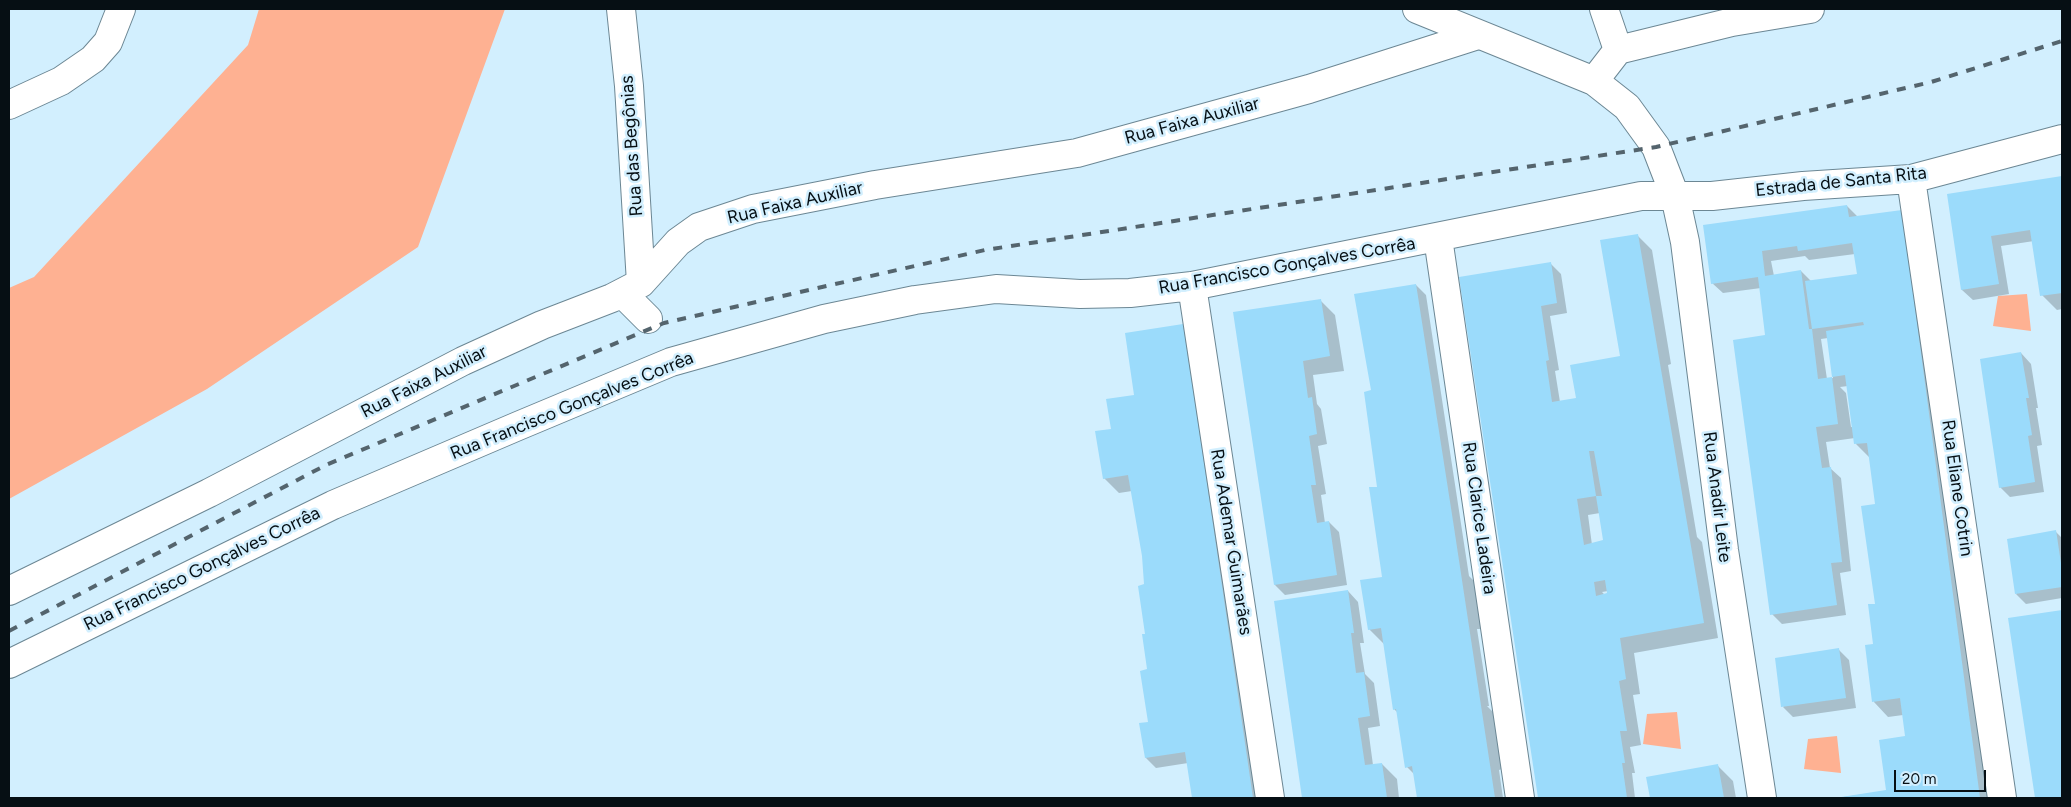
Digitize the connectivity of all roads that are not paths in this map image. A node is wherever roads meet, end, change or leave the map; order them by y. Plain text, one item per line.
1 (121, 9) edge
2 (621, 9) edge
3 (1417, 9) edge
4 (1604, 9) edge
5 (1810, 9) edge
6 (1478, 35) junction
7 (1618, 50) junction
8 (1594, 81) junction
9 (9, 105) edge
10 (2062, 139) edge
11 (1911, 179) junction
12 (1675, 196) junction
13 (1438, 238) junction
14 (1192, 286) junction
15 (632, 288) junction
16 (648, 319) dead end
17 (9, 592) edge
18 (9, 664) edge
19 (1270, 798) edge
20 (1520, 798) edge
21 (1762, 798) edge
22 (2002, 798) edge

1 - 9 street
2 - 15 street, Rua das Begônias
3 - 6 street, Rua Anadir Leite
4 - 7 street
5 - 7 street
6 - 8 street, Rua Anadir Leite
6 - 15 street, Rua Faixa Auxiliar
7 - 8 street
8 - 12 street, Rua Anadir Leite
10 - 11 street, Estrada de Santa Rita
11 - 12 street, Estrada de Santa Rita
11 - 22 street, Rua Eliane Cotrin
12 - 13 street, Rua Francisco Gonçalves Corrêa
12 - 21 street, Rua Anadir Leite
13 - 14 street, Rua Francisco Gonçalves Corrêa
13 - 20 street, Rua Clarice Ladeira
14 - 18 street, Rua Francisco Gonçalves Corrêa
14 - 19 street, Rua Ademar Guimarães
15 - 16 street
15 - 17 street, Rua Faixa Auxiliar

